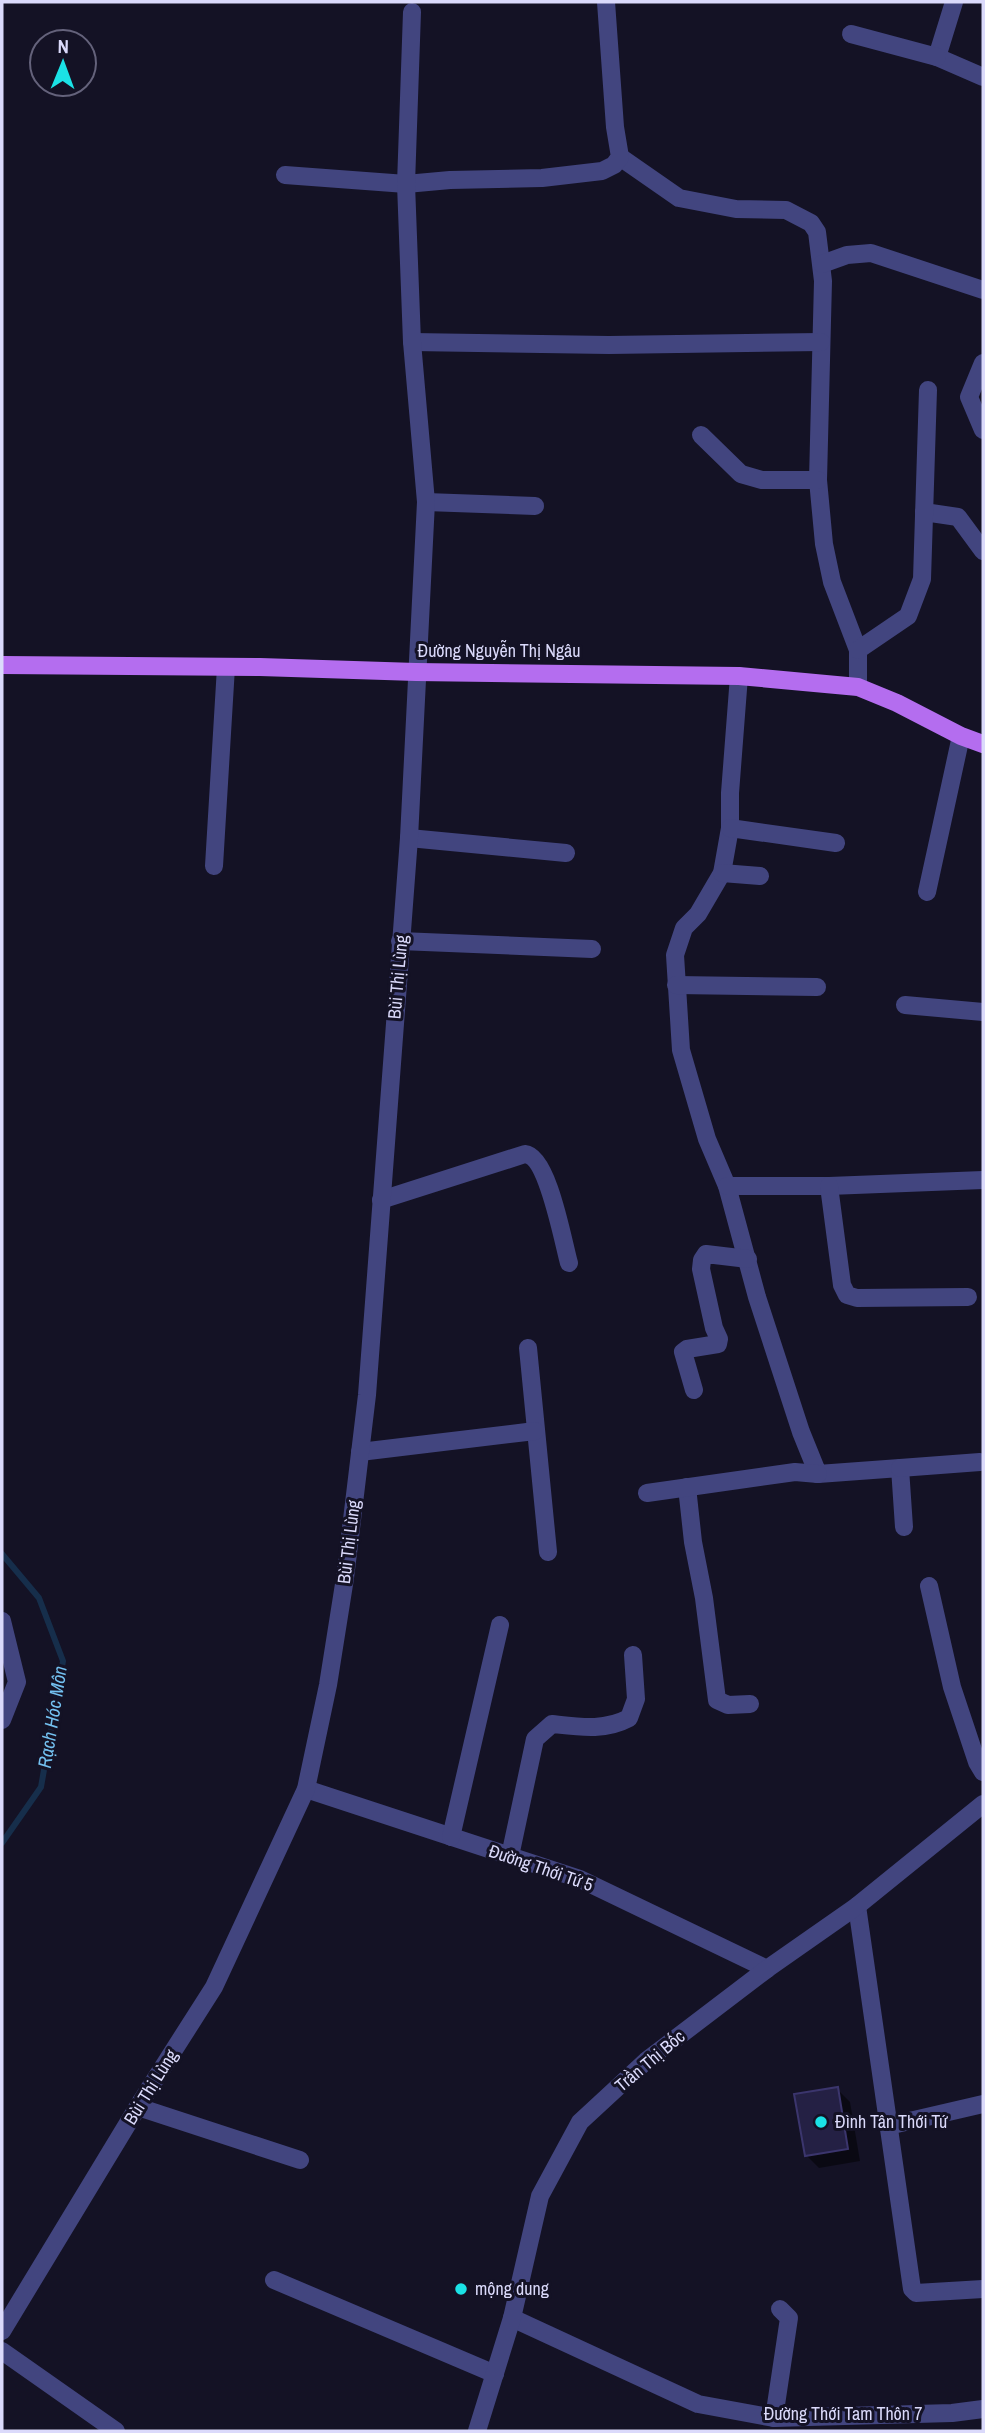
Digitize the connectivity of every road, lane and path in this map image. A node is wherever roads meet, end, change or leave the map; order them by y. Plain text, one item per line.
1 (606, 2) edge
2 (954, 2) edge
3 (412, 12) dead end
4 (851, 34) dead end
5 (937, 57) junction
6 (983, 77) edge
7 (620, 157) junction
8 (285, 175) dead end
9 (407, 184) junction
10 (822, 264) junction
11 (983, 290) edge
12 (412, 342) junction
13 (821, 342) junction
14 (983, 363) edge
15 (928, 390) dead end
16 (983, 430) edge
17 (701, 435) dead end
18 (818, 480) junction
19 (426, 502) junction
20 (535, 506) dead end
21 (924, 512) junction
22 (983, 551) edge
23 (858, 650) junction
24 (2, 665) edge
25 (226, 667) junction
26 (416, 672) junction
27 (739, 676) junction
28 (858, 687) junction
29 (961, 736) junction
30 (983, 744) edge
31 (730, 828) junction
32 (409, 838) junction
33 (836, 843) dead end
34 (566, 853) dead end
35 (214, 866) dead end
36 (722, 873) junction
37 (760, 876) dead end
38 (926, 892) dead end
39 (400, 941) junction
40 (592, 949) dead end
41 (676, 985) junction
42 (817, 987) dead end
43 (905, 1004) dead end
44 (983, 1012) edge
45 (983, 1180) edge
46 (727, 1186) junction
47 (829, 1186) junction
48 (381, 1200) junction
49 (748, 1259) junction
50 (569, 1263) dead end
51 (968, 1297) dead end
52 (528, 1348) dead end
53 (694, 1390) dead end
54 (535, 1432) junction
55 (360, 1452) junction
56 (980, 1462) dead end
57 (900, 1468) junction
58 (818, 1474) junction
59 (687, 1488) junction
60 (647, 1493) dead end
61 (904, 1527) dead end
62 (548, 1552) dead end
63 (929, 1586) dead end
64 (2, 1621) edge
65 (500, 1625) dead end
66 (633, 1655) dead end
67 (750, 1704) dead end
68 (2, 1720) edge
69 (983, 1772) edge
70 (306, 1789) junction
71 (983, 1804) edge
72 (451, 1837) junction
73 (510, 1856) junction
74 (857, 1906) junction
75 (767, 1969) junction
76 (983, 2105) edge
77 (138, 2107) junction
78 (888, 2126) junction
79 (300, 2160) dead end
80 (274, 2280) dead end
81 (983, 2289) edge
82 (780, 2309) dead end
83 (512, 2318) junction
84 (2, 2330) edge
85 (2, 2351) edge
86 (495, 2374) junction
87 (983, 2409) edge
88 (774, 2418) junction
89 (116, 2431) edge
90 (477, 2431) edge

1 - 7 street
2 - 5 street
3 - 9 street, Bùi Thị Lùng
4 - 5 street
5 - 6 street
7 - 9 street
7 - 10 street
8 - 9 street
9 - 12 street, Bùi Thị Lùng
10 - 11 street
10 - 13 street
12 - 13 street
12 - 19 street, Bùi Thị Lùng
13 - 18 street
14 - 16 street
15 - 21 street
17 - 18 street
18 - 23 street
19 - 20 street
19 - 26 street, Bùi Thị Lùng
21 - 22 street
21 - 23 street
23 - 28 street
24 - 25 main road, Đường Nguyễn Thị Ngâu
25 - 26 main road, Đường Nguyễn Thị Ngâu
25 - 35 street
26 - 27 main road, Đường Nguyễn Thị Ngâu
26 - 32 street, Bùi Thị Lùng
27 - 28 main road, Đường Nguyễn Thị Ngâu
27 - 31 street
28 - 29 main road, Đường Nguyễn Thị Ngâu
29 - 30 main road, Đường Nguyễn Thị Ngâu
29 - 38 street
31 - 33 street
31 - 36 street
32 - 34 street
32 - 39 street, Bùi Thị Lùng
36 - 37 street
36 - 41 street
39 - 40 street
39 - 48 street, Bùi Thị Lùng
41 - 42 street
41 - 46 street
43 - 44 street
45 - 47 street
46 - 47 street
46 - 49 street
47 - 51 street
48 - 50 street
48 - 55 street, Bùi Thị Lùng
49 - 53 street
49 - 58 street
52 - 54 street
54 - 55 street
54 - 62 street
55 - 70 street, Bùi Thị Lùng
56 - 57 street
57 - 58 street
57 - 61 street
58 - 59 street
59 - 60 street
59 - 67 street
63 - 69 street
64 - 68 street
65 - 72 street
66 - 73 street
70 - 72 street, Đường Thới Tứ 5
70 - 77 street, Bùi Thị Lùng
71 - 74 street, Trần Thị Bốc
72 - 73 street, Đường Thới Tứ 5
73 - 75 street, Đường Thới Tứ 5
74 - 75 street, Trần Thị Bốc
74 - 78 street
75 - 83 street, Trần Thị Bốc
76 - 78 street
77 - 79 street
77 - 84 street, Bùi Thị Lùng
78 - 81 street
80 - 86 street
82 - 88 street
83 - 86 street, Trần Thị Bốc
83 - 88 street, Đường Thới Tam Thôn 7
85 - 89 street
86 - 90 street, Trần Thị Bốc
87 - 88 street, Đường Thới Tam Thôn 7

